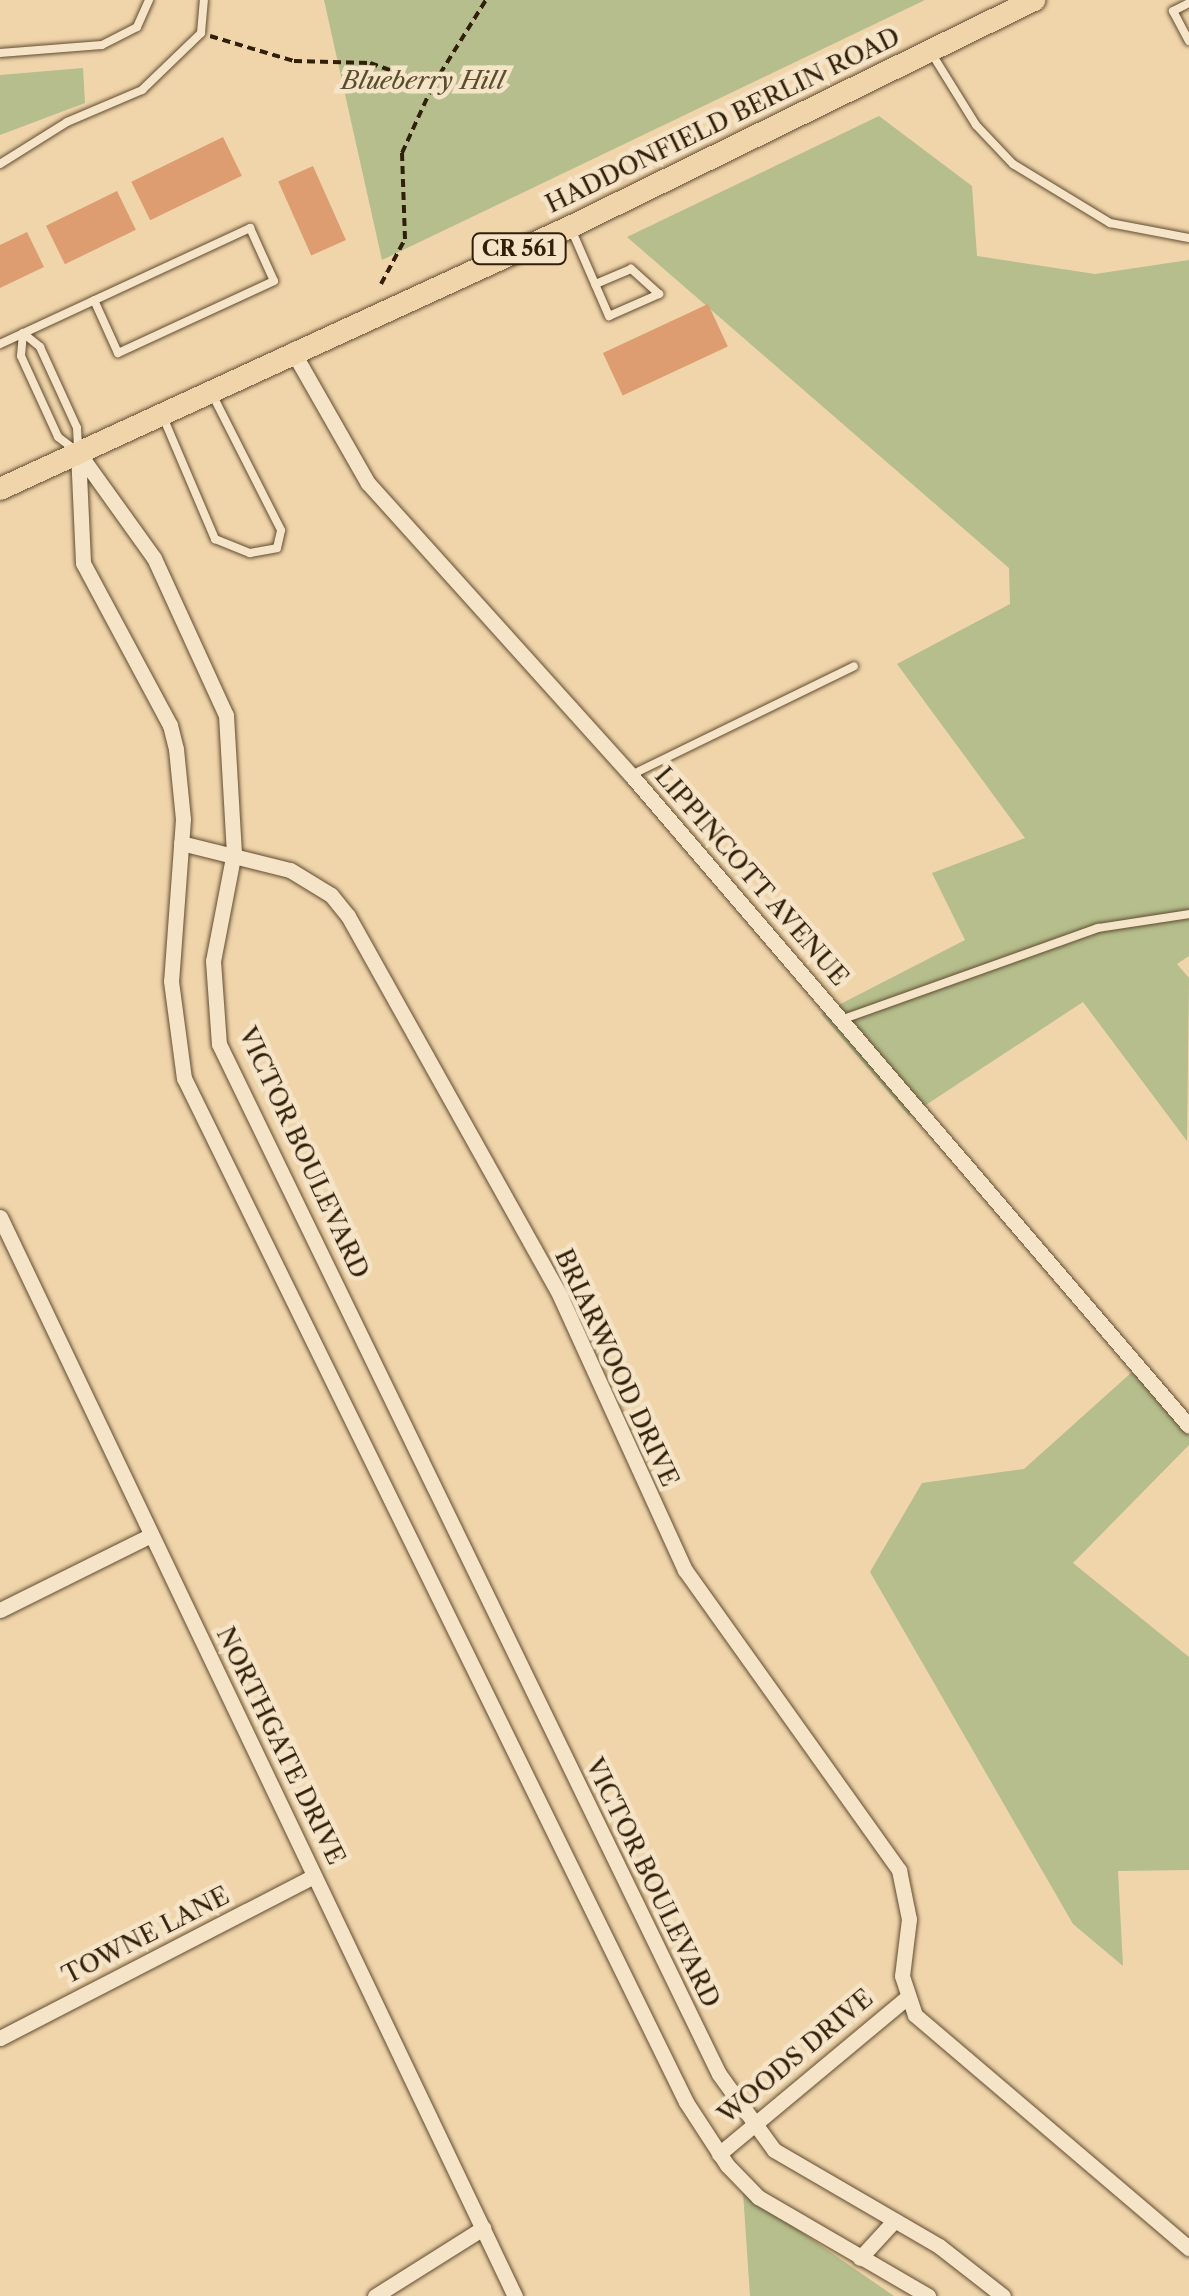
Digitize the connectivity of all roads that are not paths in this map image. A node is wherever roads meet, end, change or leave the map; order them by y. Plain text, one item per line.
1 (204, 0) edge
2 (1034, 0) edge
3 (149, 3) edge
4 (1189, 3) edge
5 (1189, 41) edge
6 (930, 50) junction
7 (0, 53) edge
8 (0, 164) edge
9 (570, 227) junction
10 (1189, 238) edge
11 (595, 284) junction
12 (94, 300) junction
13 (23, 333) junction
14 (0, 344) edge
15 (292, 350) junction
16 (210, 390) junction
17 (162, 413) junction
18 (78, 452) junction
19 (0, 489) edge
20 (854, 666) dead end
21 (631, 775) junction
22 (181, 843) junction
23 (234, 852) junction
24 (1189, 914) edge
25 (841, 1020) junction
26 (0, 1217) edge
27 (1189, 1426) edge
28 (152, 1535) junction
29 (0, 1610) edge
30 (314, 1876) junction
31 (906, 1998) junction
32 (0, 2038) edge
33 (752, 2126) junction
34 (719, 2154) junction
35 (894, 2221) junction
36 (484, 2228) junction
37 (1188, 2244) edge
38 (860, 2258) junction
39 (375, 2296) edge
40 (516, 2296) edge
41 (928, 2296) edge
42 (1004, 2296) edge

1 - 8 lane
2 - 6 main road, HADDONFIELD BERLIN ROAD / CR 561
3 - 7 lane
4 - 5 lane
6 - 9 main road, HADDONFIELD BERLIN ROAD / CR 561
6 - 10 lane
9 - 11 lane
9 - 15 main road, HADDONFIELD BERLIN ROAD / CR 561
11 - 11 lane
12 - 12 lane
12 - 13 lane
13 - 14 lane
13 - 18 lane
13 - 18 lane
15 - 16 main road, HADDONFIELD BERLIN ROAD / CR 561
15 - 21 street, LIPPINCOTT AVENUE
16 - 17 main road, HADDONFIELD BERLIN ROAD / CR 561
16 - 17 lane
17 - 18 main road, HADDONFIELD BERLIN ROAD / CR 561
18 - 19 main road, HADDONFIELD BERLIN ROAD / CR 561
18 - 22 street
18 - 23 street, VICTOR BOULEVARD
20 - 21 lane
21 - 25 street, LIPPINCOTT AVENUE
22 - 23 street, BRIARWOOD DRIVE
22 - 34 street
23 - 31 street, BRIARWOOD DRIVE
23 - 33 street, VICTOR BOULEVARD
24 - 25 lane
25 - 27 street, LIPPINCOTT AVENUE
26 - 28 street, NORTHGATE DRIVE
28 - 29 street
28 - 30 street, NORTHGATE DRIVE
30 - 32 street, TOWNE LANE
30 - 36 street, NORTHGATE DRIVE
31 - 33 street, WOODS DRIVE
31 - 37 street
33 - 34 street, WOODS DRIVE
33 - 35 street, VICTOR BOULEVARD
34 - 38 street
35 - 38 street
35 - 42 street, VICTOR BOULEVARD
36 - 39 street
36 - 40 street, NORTHGATE DRIVE
38 - 41 street

